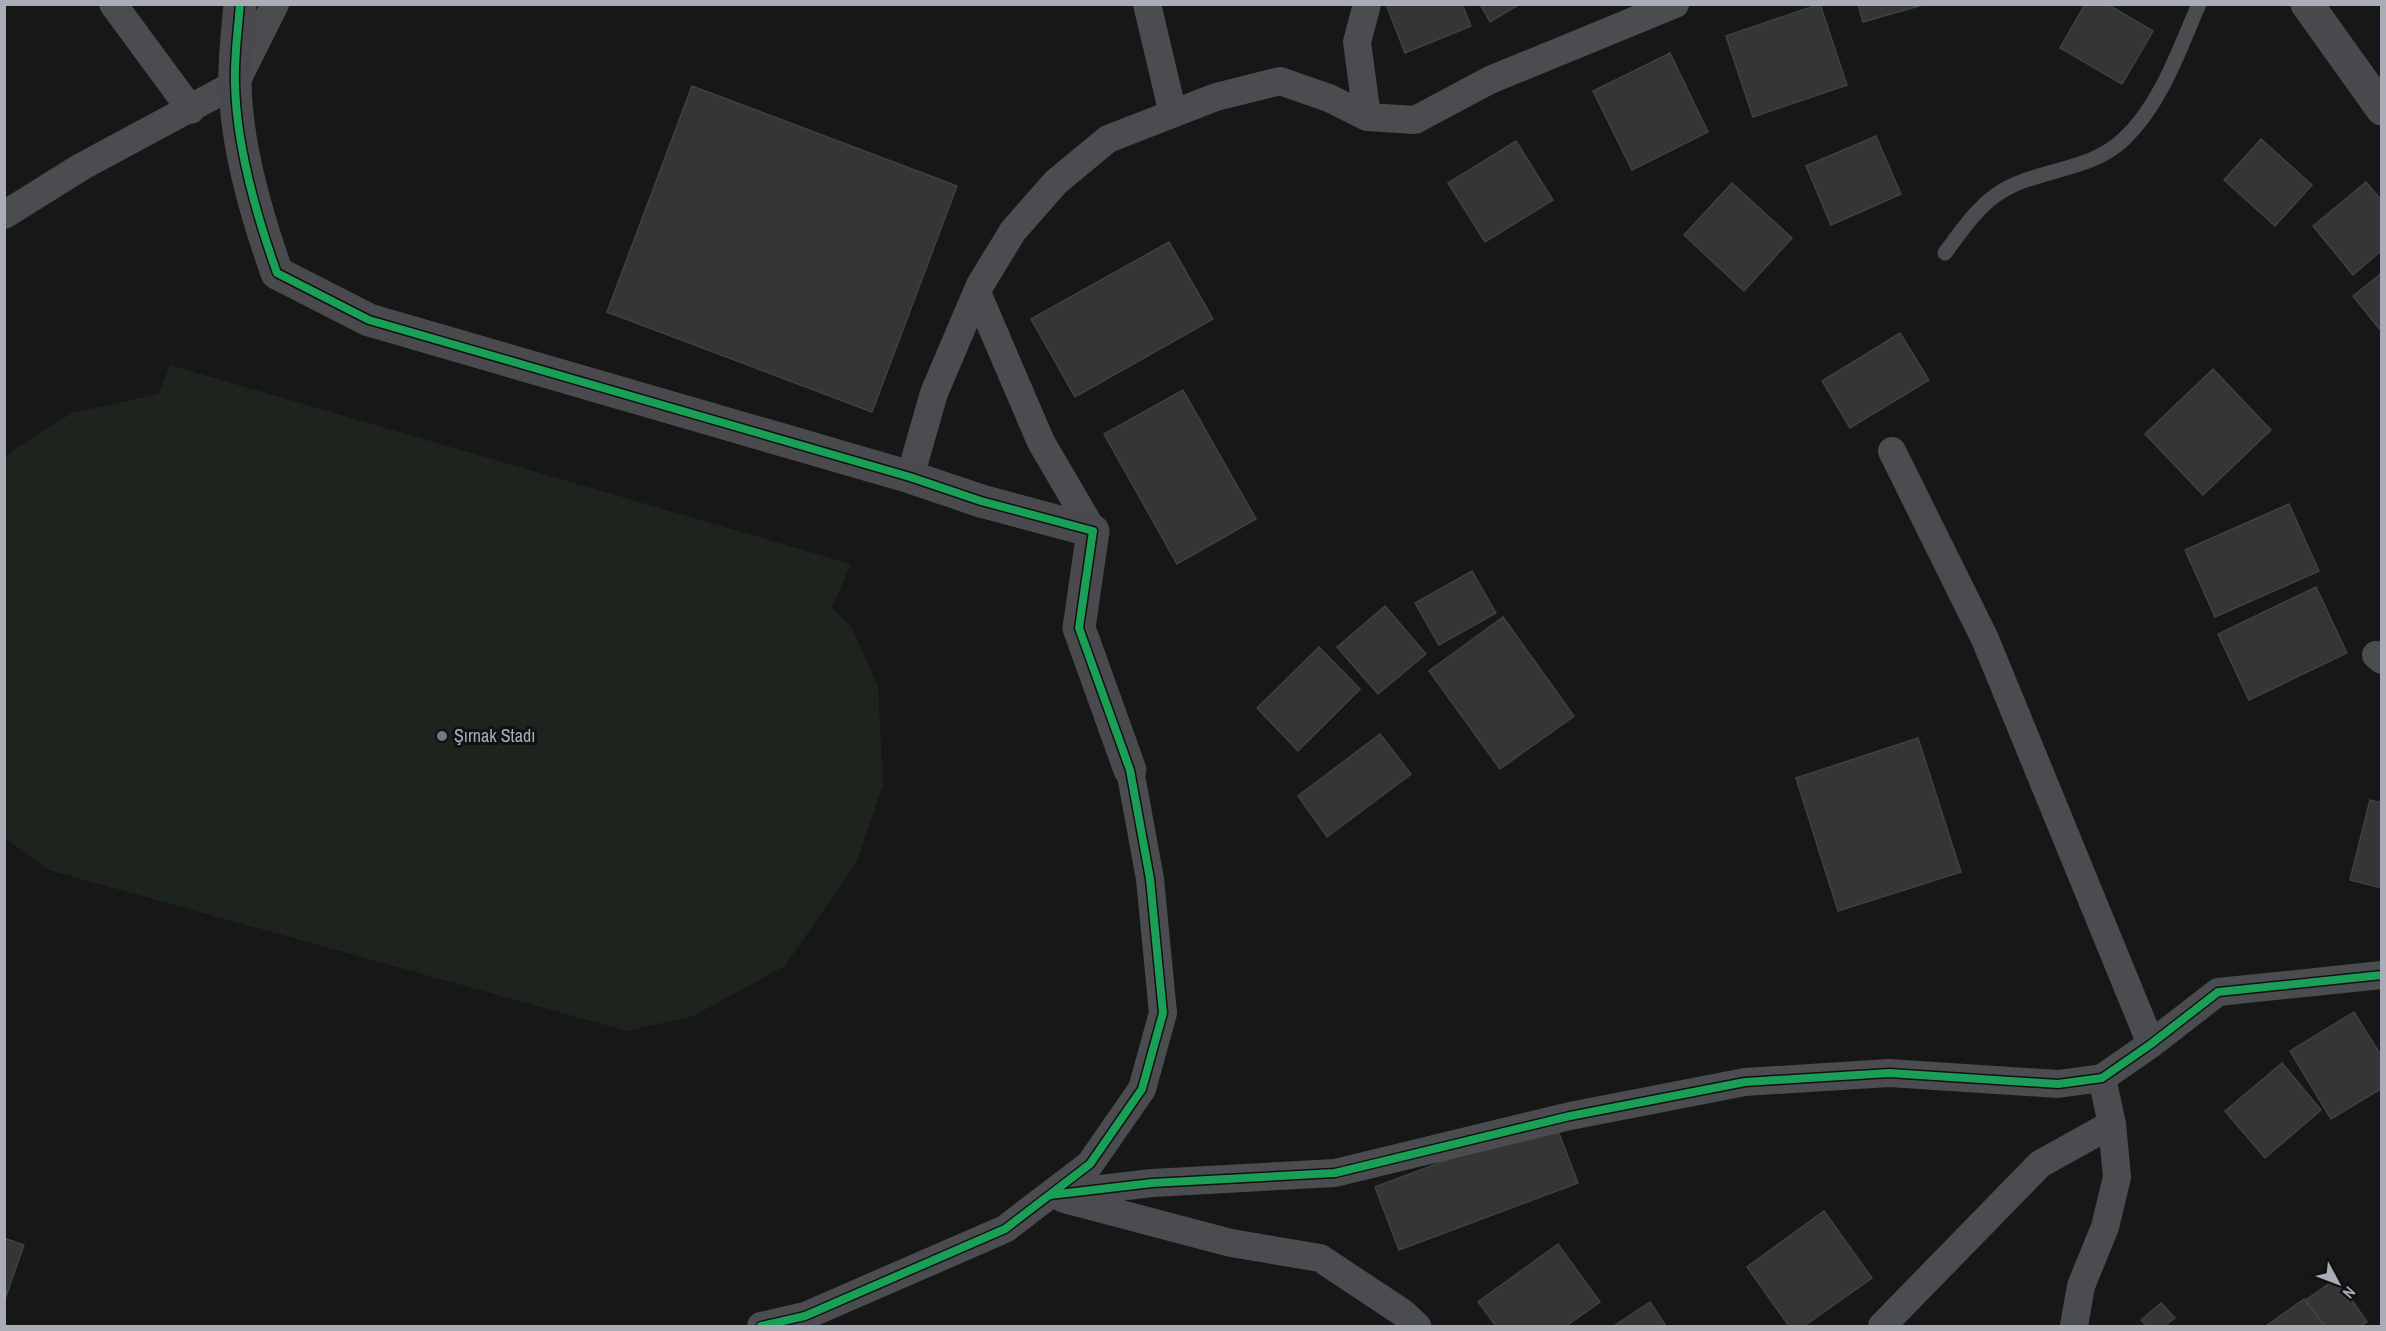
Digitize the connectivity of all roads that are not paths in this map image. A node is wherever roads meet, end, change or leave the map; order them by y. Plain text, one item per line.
1 (113, 4) edge
2 (240, 4) edge
3 (275, 4) edge
4 (1147, 4) edge
5 (1367, 4) edge
6 (1675, 4) edge
7 (2199, 4) edge
8 (2307, 4) edge
9 (235, 84) junction
10 (2382, 109) edge
11 (190, 110) junction
12 (1173, 114) junction
13 (1367, 117) junction
14 (4, 215) edge
15 (1945, 253) dead end
16 (978, 296) junction
17 (1892, 451) dead end
18 (910, 477) junction
19 (1093, 531) junction
20 (1130, 770) joint
21 (2382, 975) edge
22 (2151, 1044) junction
23 (2102, 1078) junction
24 (2112, 1124) junction
25 (1050, 1195) junction
26 (761, 1326) edge
27 (1417, 1326) edge
28 (1882, 1326) edge
29 (2074, 1326) edge

1 - 11 street
2 - 9 street
3 - 9 street
4 - 12 street
5 - 13 street
6 - 13 street
7 - 15 lane
8 - 10 street
9 - 11 street
9 - 18 street
11 - 14 street
12 - 13 street
12 - 16 street
16 - 18 street
16 - 19 street
17 - 22 street
18 - 19 street
19 - 20 street
20 - 25 street
21 - 22 street
22 - 23 street
23 - 24 street
23 - 25 street
24 - 28 street
24 - 29 street
25 - 26 street
25 - 27 street

